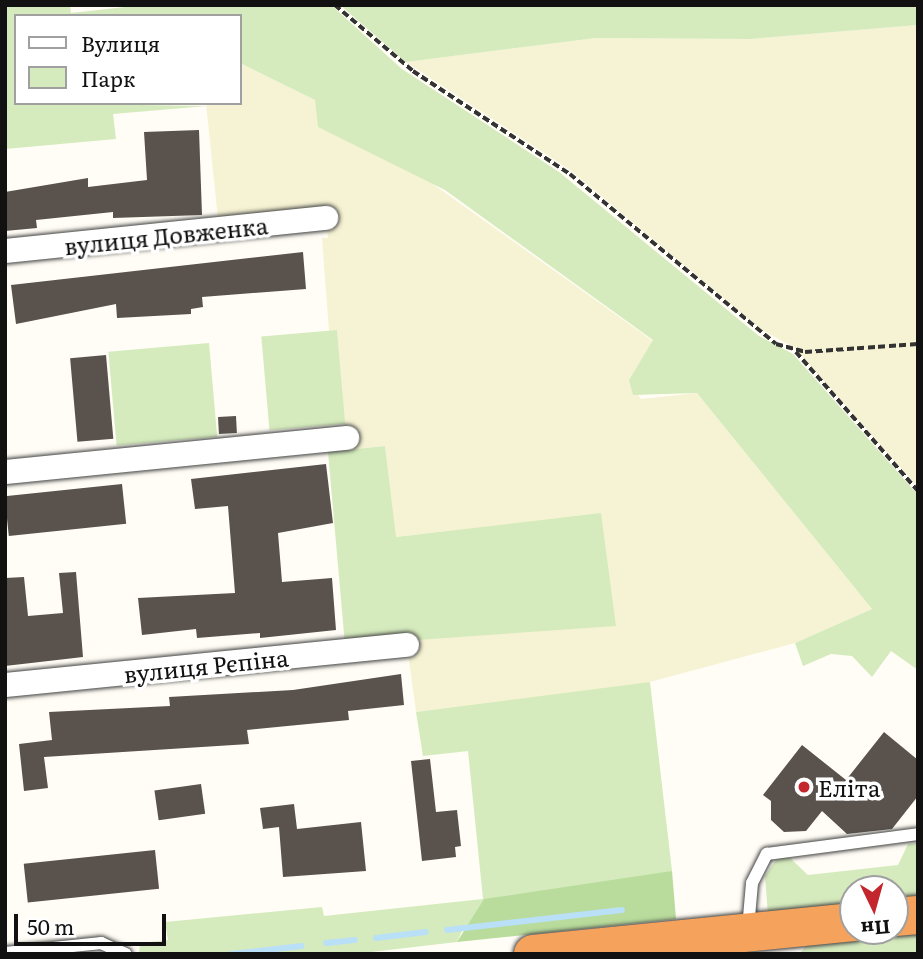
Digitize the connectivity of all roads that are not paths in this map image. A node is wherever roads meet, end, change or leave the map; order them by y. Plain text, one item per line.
1 (326, 218) dead end
2 (5, 251) edge
3 (347, 438) dead end
4 (5, 472) edge
5 (407, 645) dead end
6 (5, 685) edge
7 (918, 834) edge
8 (839, 923) edge
9 (748, 932) junction
10 (5, 953) edge
11 (126, 954) edge
12 (533, 954) edge

1 - 2 street, вулиця Довженка
3 - 4 street
5 - 6 street, вулиця Рєпіна
7 - 9 lane
8 - 9 highway
9 - 12 highway
10 - 11 lane

